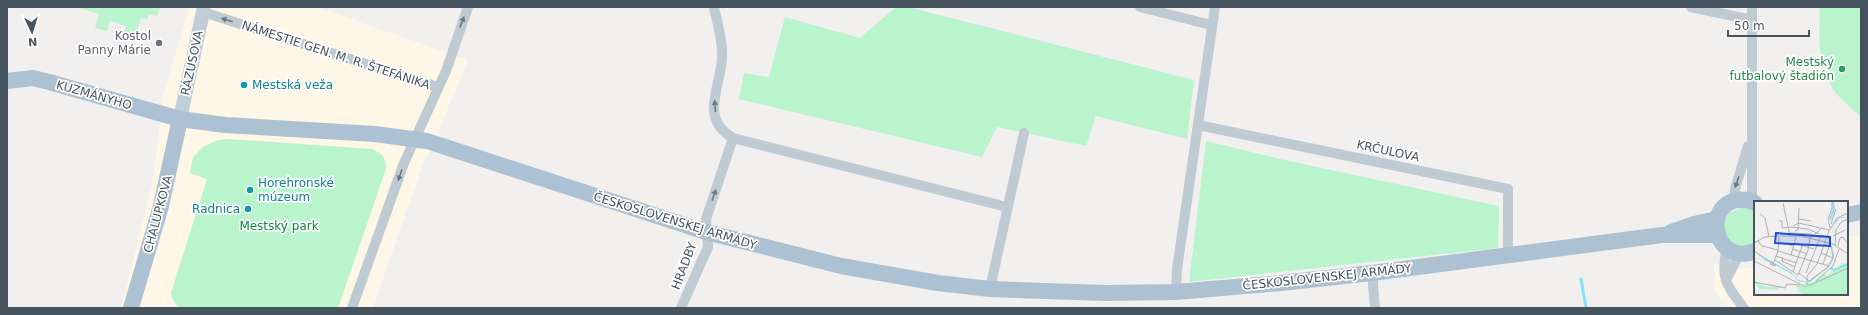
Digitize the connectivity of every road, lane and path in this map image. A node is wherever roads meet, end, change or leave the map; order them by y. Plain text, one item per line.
1 (468, 7) edge
2 (714, 7) edge
3 (1140, 7) edge
4 (1215, 7) edge
5 (1690, 7) edge
6 (1752, 7) edge
7 (204, 10) edge
8 (1752, 20) junction
9 (1211, 25) junction
10 (7, 81) edge
11 (438, 87) junction
12 (180, 119) junction
13 (1198, 125) junction
14 (1024, 133) dead end
15 (1751, 136) junction
16 (414, 138) junction
17 (733, 138) junction
18 (1734, 201) junction
19 (1753, 202) edge
20 (1007, 207) junction
21 (1848, 209) edge
22 (1861, 210) edge
23 (1848, 215) edge
24 (1717, 219) junction
25 (706, 232) junction
26 (1662, 235) junction
27 (1718, 235) junction
28 (1741, 251) edge
29 (1508, 256) junction
30 (1372, 272) junction
31 (990, 289) junction
32 (1176, 292) junction
33 (131, 308) edge
34 (352, 308) edge
35 (681, 308) edge
36 (1375, 308) edge
37 (1744, 308) edge

11 -> 1 street
17 -> 2 street
3 - 9 street
4 - 9 street
5 - 8 street
6 - 8 street
11 -> 7 street, NÁMESTIE GEN. M. R. ŠTEFÁNIKA
7 - 12 main road, RÁZUSOVA
8 - 15 street
9 - 13 street
10 - 12 main road, KUZMÁNYHO
11 - 16 street, NÁMESTIE GEN. M. R. ŠTEFÁNIKA
12 - 16 main road
12 - 33 main road, CHALUPKOVA
13 - 29 street, KRČULOVA
13 - 32 street
14 - 20 street
15 -> 18 street
15 - 19 street
16 - 25 main road, ČESKOSLOVENSKEJ ARMÁDY
16 -> 34 street, NÁMESTIE GEN. M. R. ŠTEFÁNIKA
17 - 20 street
25 -> 17 street, HRADBY
18 - 19 main road
18 - 24 main road
20 - 31 street
21 - 22 main road
22 - 23 main road
24 - 26 main road, ČESKOSLOVENSKEJ ARMÁDY
24 - 27 main road
25 - 31 main road, ČESKOSLOVENSKEJ ARMÁDY
25 - 35 street, HRADBY
26 - 27 main road, ČESKOSLOVENSKEJ ARMÁDY
26 - 29 main road, ČESKOSLOVENSKEJ ARMÁDY
27 - 28 main road
28 - 37 street
29 - 30 main road, ČESKOSLOVENSKEJ ARMÁDY
30 - 32 main road, ČESKOSLOVENSKEJ ARMÁDY
30 - 36 street
31 - 32 main road, ČESKOSLOVENSKEJ ARMÁDY

